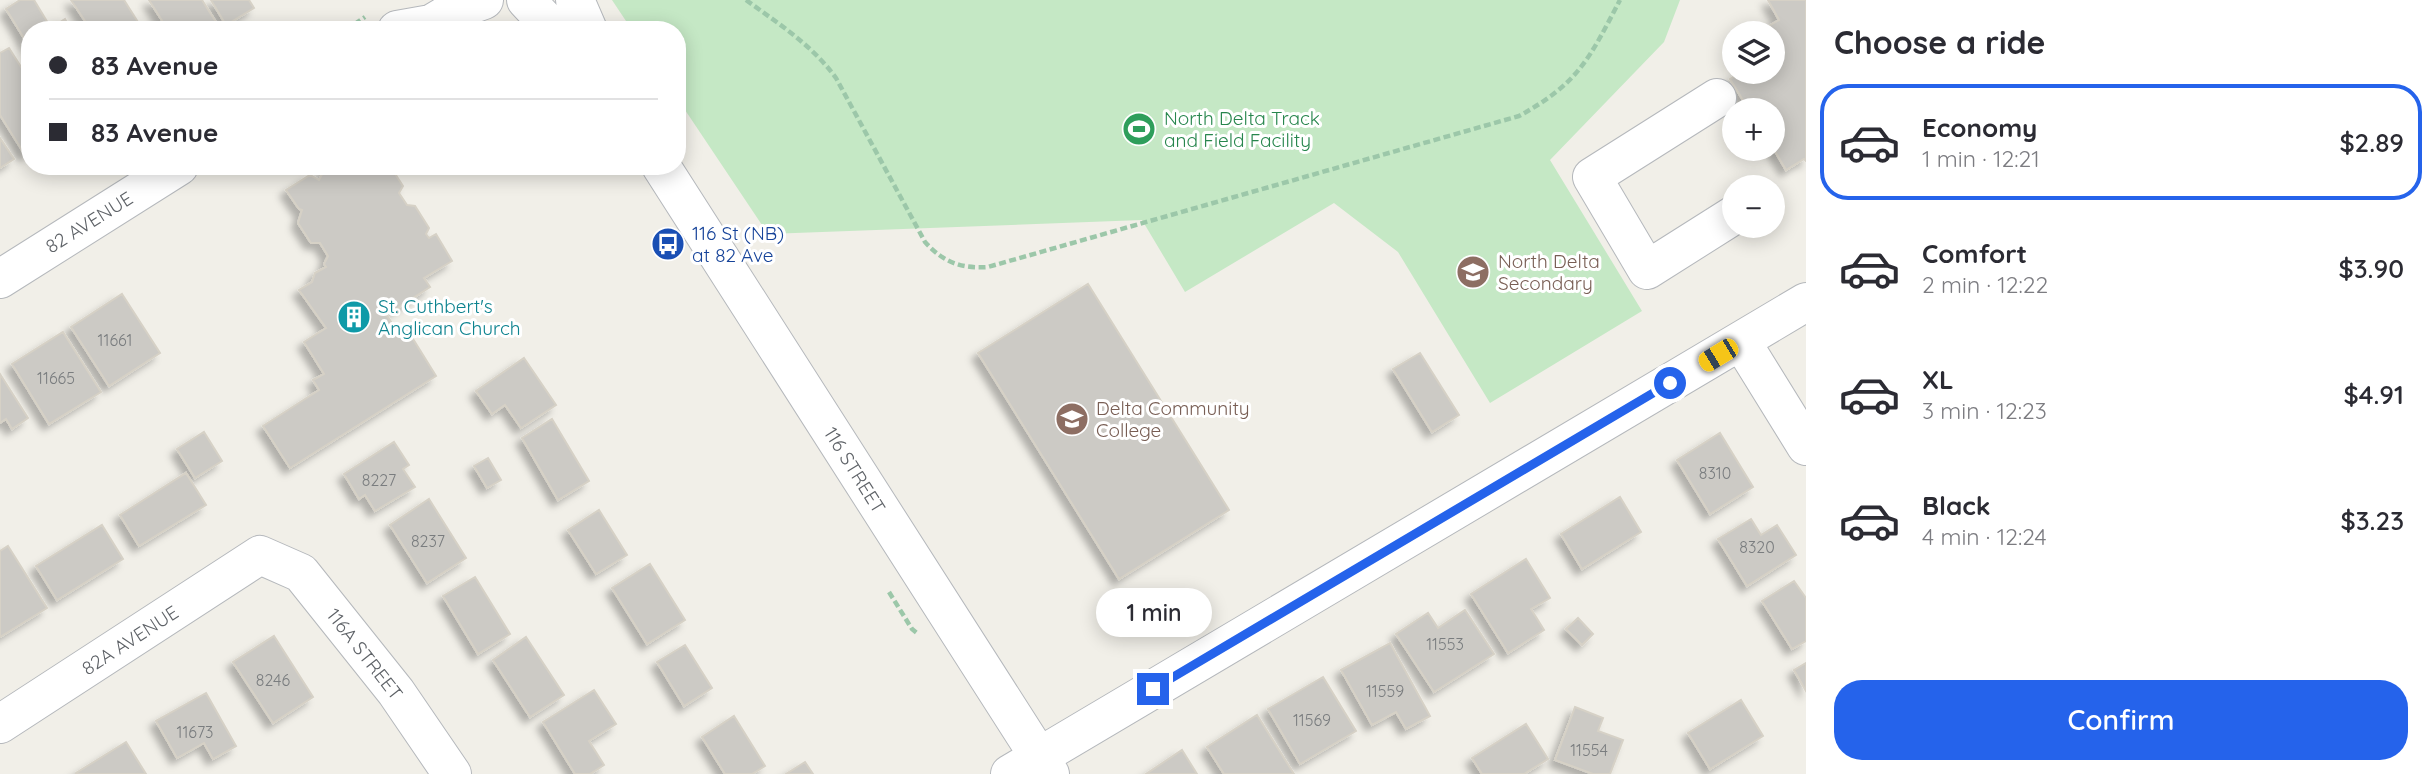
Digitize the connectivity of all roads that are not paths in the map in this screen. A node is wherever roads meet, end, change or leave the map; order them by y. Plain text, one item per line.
1 (419, 0) edge
2 (484, 0) edge
3 (518, 0) edge
4 (527, 0) edge
5 (575, 0) edge
6 (403, 21) edge
7 (436, 21) edge
8 (546, 21) edge
9 (584, 21) edge
10 (1717, 98) dead end
11 (165, 175) edge
12 (667, 175) edge
13 (1722, 223) edge
14 (0, 279) edge
15 (1806, 302) edge
16 (1741, 341) junction
17 (1806, 446) edge
18 (260, 555) joint
19 (0, 724) edge
20 (1033, 768) edge
21 (452, 774) edge

1 - 6 street
2 - 7 street
3 - 4 street
4 - 8 street
5 - 9 street
10 - 13 street
11 - 14 street, 82 AVENUE
12 - 20 street, 116 STREET
15 - 16 street
16 - 17 street
16 - 20 street
18 - 19 street, 82A AVENUE
18 - 21 street, 116A STREET

